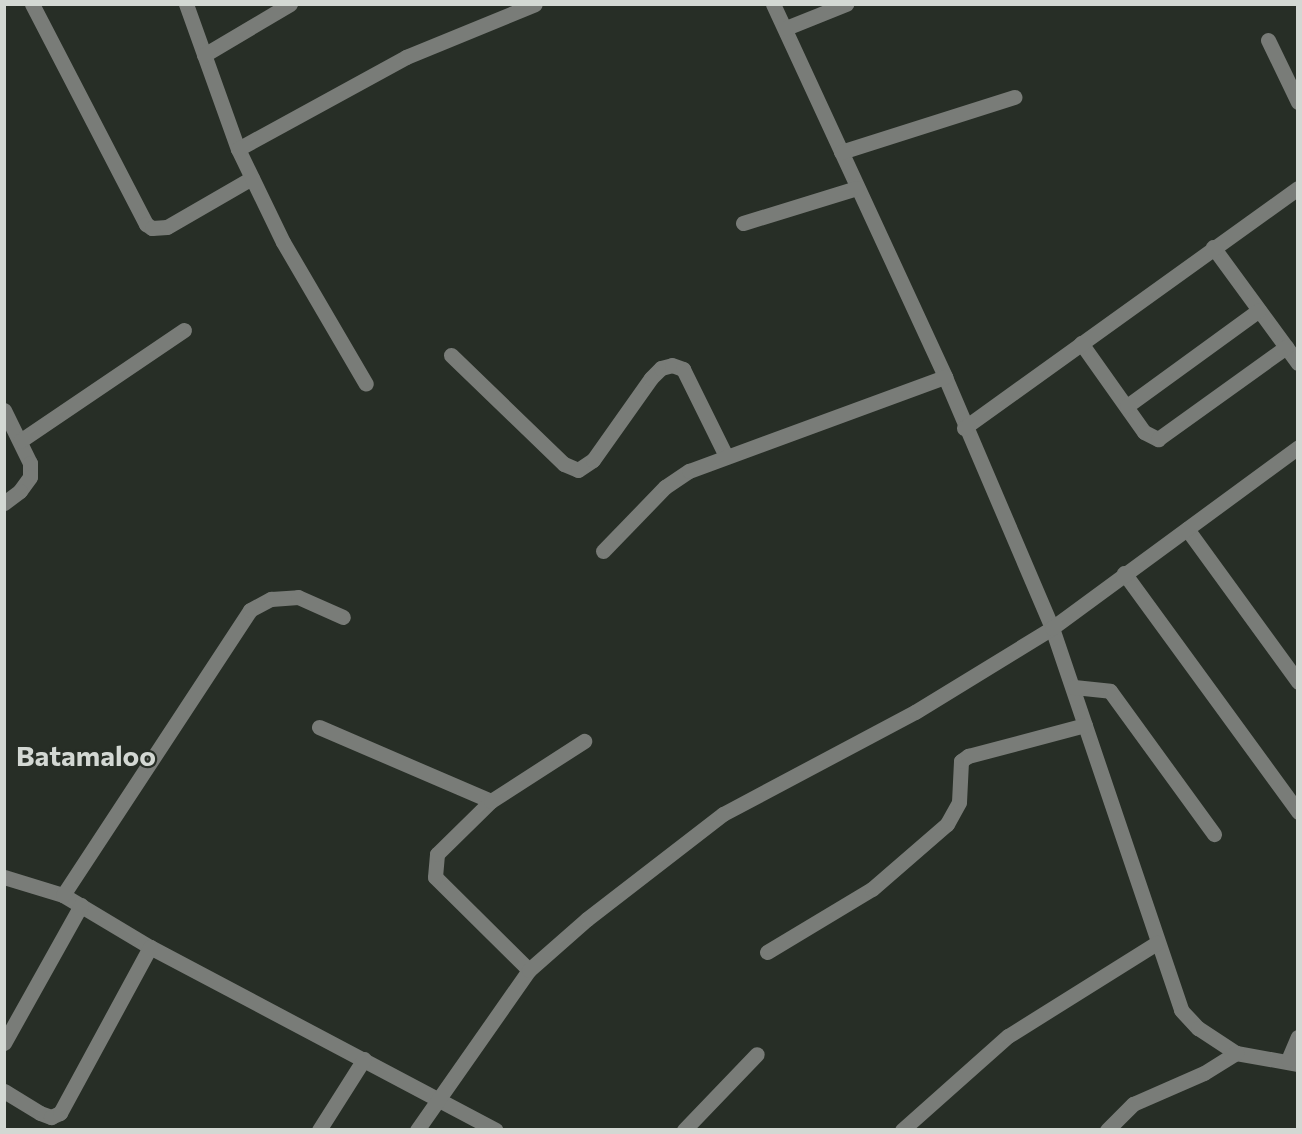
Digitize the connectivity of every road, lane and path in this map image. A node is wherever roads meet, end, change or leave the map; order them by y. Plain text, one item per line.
1 (32, 4) edge
2 (186, 4) edge
3 (290, 4) edge
4 (535, 4) edge
5 (773, 4) edge
6 (846, 4) edge
7 (786, 28) junction
8 (1268, 40) dead end
9 (204, 55) junction
10 (1014, 97) dead end
11 (1298, 102) edge
12 (238, 149) junction
13 (841, 152) junction
14 (252, 178) junction
15 (857, 188) junction
16 (1298, 188) edge
17 (743, 223) dead end
18 (1213, 247) junction
19 (1259, 310) junction
20 (184, 330) dead end
21 (1081, 343) junction
22 (1286, 347) junction
23 (451, 355) dead end
24 (1298, 363) edge
25 (945, 378) junction
26 (366, 384) dead end
27 (1127, 406) junction
28 (4, 410) edge
29 (964, 428) junction
30 (20, 441) junction
31 (1298, 447) edge
32 (726, 456) junction
33 (4, 503) edge
34 (1187, 529) junction
35 (603, 551) dead end
36 (1124, 573) junction
37 (343, 617) dead end
38 (1052, 628) junction
39 (1298, 681) edge
40 (1074, 687) junction
41 (1085, 725) junction
42 (319, 727) dead end
43 (584, 741) dead end
44 (491, 801) junction
45 (1298, 812) edge
46 (1214, 834) dead end
47 (4, 877) edge
48 (63, 896) junction
49 (81, 905) junction
50 (1156, 943) junction
51 (150, 947) junction
52 (767, 952) dead end
53 (529, 970) junction
54 (1298, 1037) edge
55 (4, 1043) edge
56 (1236, 1053) junction
57 (756, 1054) dead end
58 (364, 1059) junction
59 (1293, 1062) edge
60 (4, 1091) edge
61 (439, 1099) junction
62 (319, 1130) edge
63 (417, 1130) edge
64 (495, 1130) edge
65 (684, 1130) edge
66 (902, 1130) edge
67 (1107, 1130) edge

1 - 14 street
2 - 9 street
3 - 9 street
4 - 12 street
5 - 7 street
6 - 7 street
7 - 13 street
8 - 11 street
9 - 12 street
10 - 13 street
12 - 14 street
13 - 15 street
14 - 26 street
15 - 17 street
15 - 25 street
16 - 18 street
18 - 19 street
18 - 21 street
19 - 22 street
19 - 27 street
20 - 30 street
21 - 27 street
21 - 29 street
22 - 24 street
22 - 27 street
23 - 32 street
25 - 29 street
25 - 32 street
28 - 30 street
29 - 38 street
30 - 33 street
31 - 34 street
32 - 35 street
34 - 36 street
34 - 39 street
36 - 38 street
36 - 45 street
37 - 48 street
38 - 40 street
38 - 53 street
40 - 41 street
40 - 46 street
41 - 50 street
41 - 52 street
42 - 44 street
43 - 44 street
44 - 53 street
47 - 48 street
48 - 49 street
49 - 51 street
49 - 55 street
50 - 56 street
50 - 66 street
51 - 58 street
51 - 60 street
53 - 61 street
54 - 59 street
56 - 59 street
56 - 67 street
57 - 65 street
58 - 61 street
58 - 62 street
61 - 63 street
61 - 64 street

